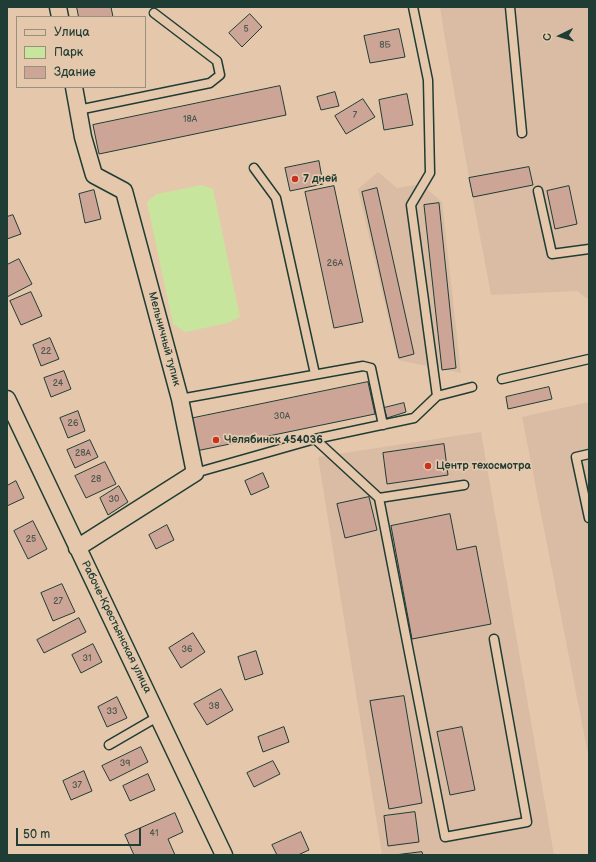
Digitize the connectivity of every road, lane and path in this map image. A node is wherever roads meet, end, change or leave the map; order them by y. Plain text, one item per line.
1 (413, 7) edge
2 (510, 7) edge
3 (154, 13) dead end
4 (74, 88) edge
5 (78, 110) junction
6 (522, 133) dead end
7 (254, 168) dead end
8 (538, 190) dead end
9 (589, 249) edge
10 (589, 359) edge
11 (314, 374) junction
12 (502, 379) dead end
13 (472, 387) dead end
14 (437, 396) junction
15 (180, 399) junction
16 (7, 400) edge
17 (383, 425) junction
18 (315, 439) junction
19 (589, 454) edge
20 (195, 473) junction
21 (464, 485) dead end
22 (379, 498) junction
23 (589, 518) edge
24 (77, 548) junction
25 (494, 639) dead end
26 (158, 716) junction
27 (109, 745) dead end
28 (224, 855) edge

1 - 14 lane
2 - 6 lane
3 - 5 lane
4 - 5 street, Мельничный тупик
5 - 15 street, Мельничный тупик
7 - 11 lane
8 - 9 lane
10 - 12 lane
11 - 15 lane
11 - 17 lane
13 - 14 lane
14 - 17 lane
15 - 20 street, Мельничный тупик
16 - 24 street, Рабоче-Крестьянская улица
17 - 18 lane
18 - 20 lane
18 - 22 lane
19 - 23 lane
20 - 24 street
21 - 22 lane
22 - 25 lane
24 - 26 street, Рабоче-Крестьянская улица
26 - 27 lane
26 - 28 street, Рабоче-Крестьянская улица

